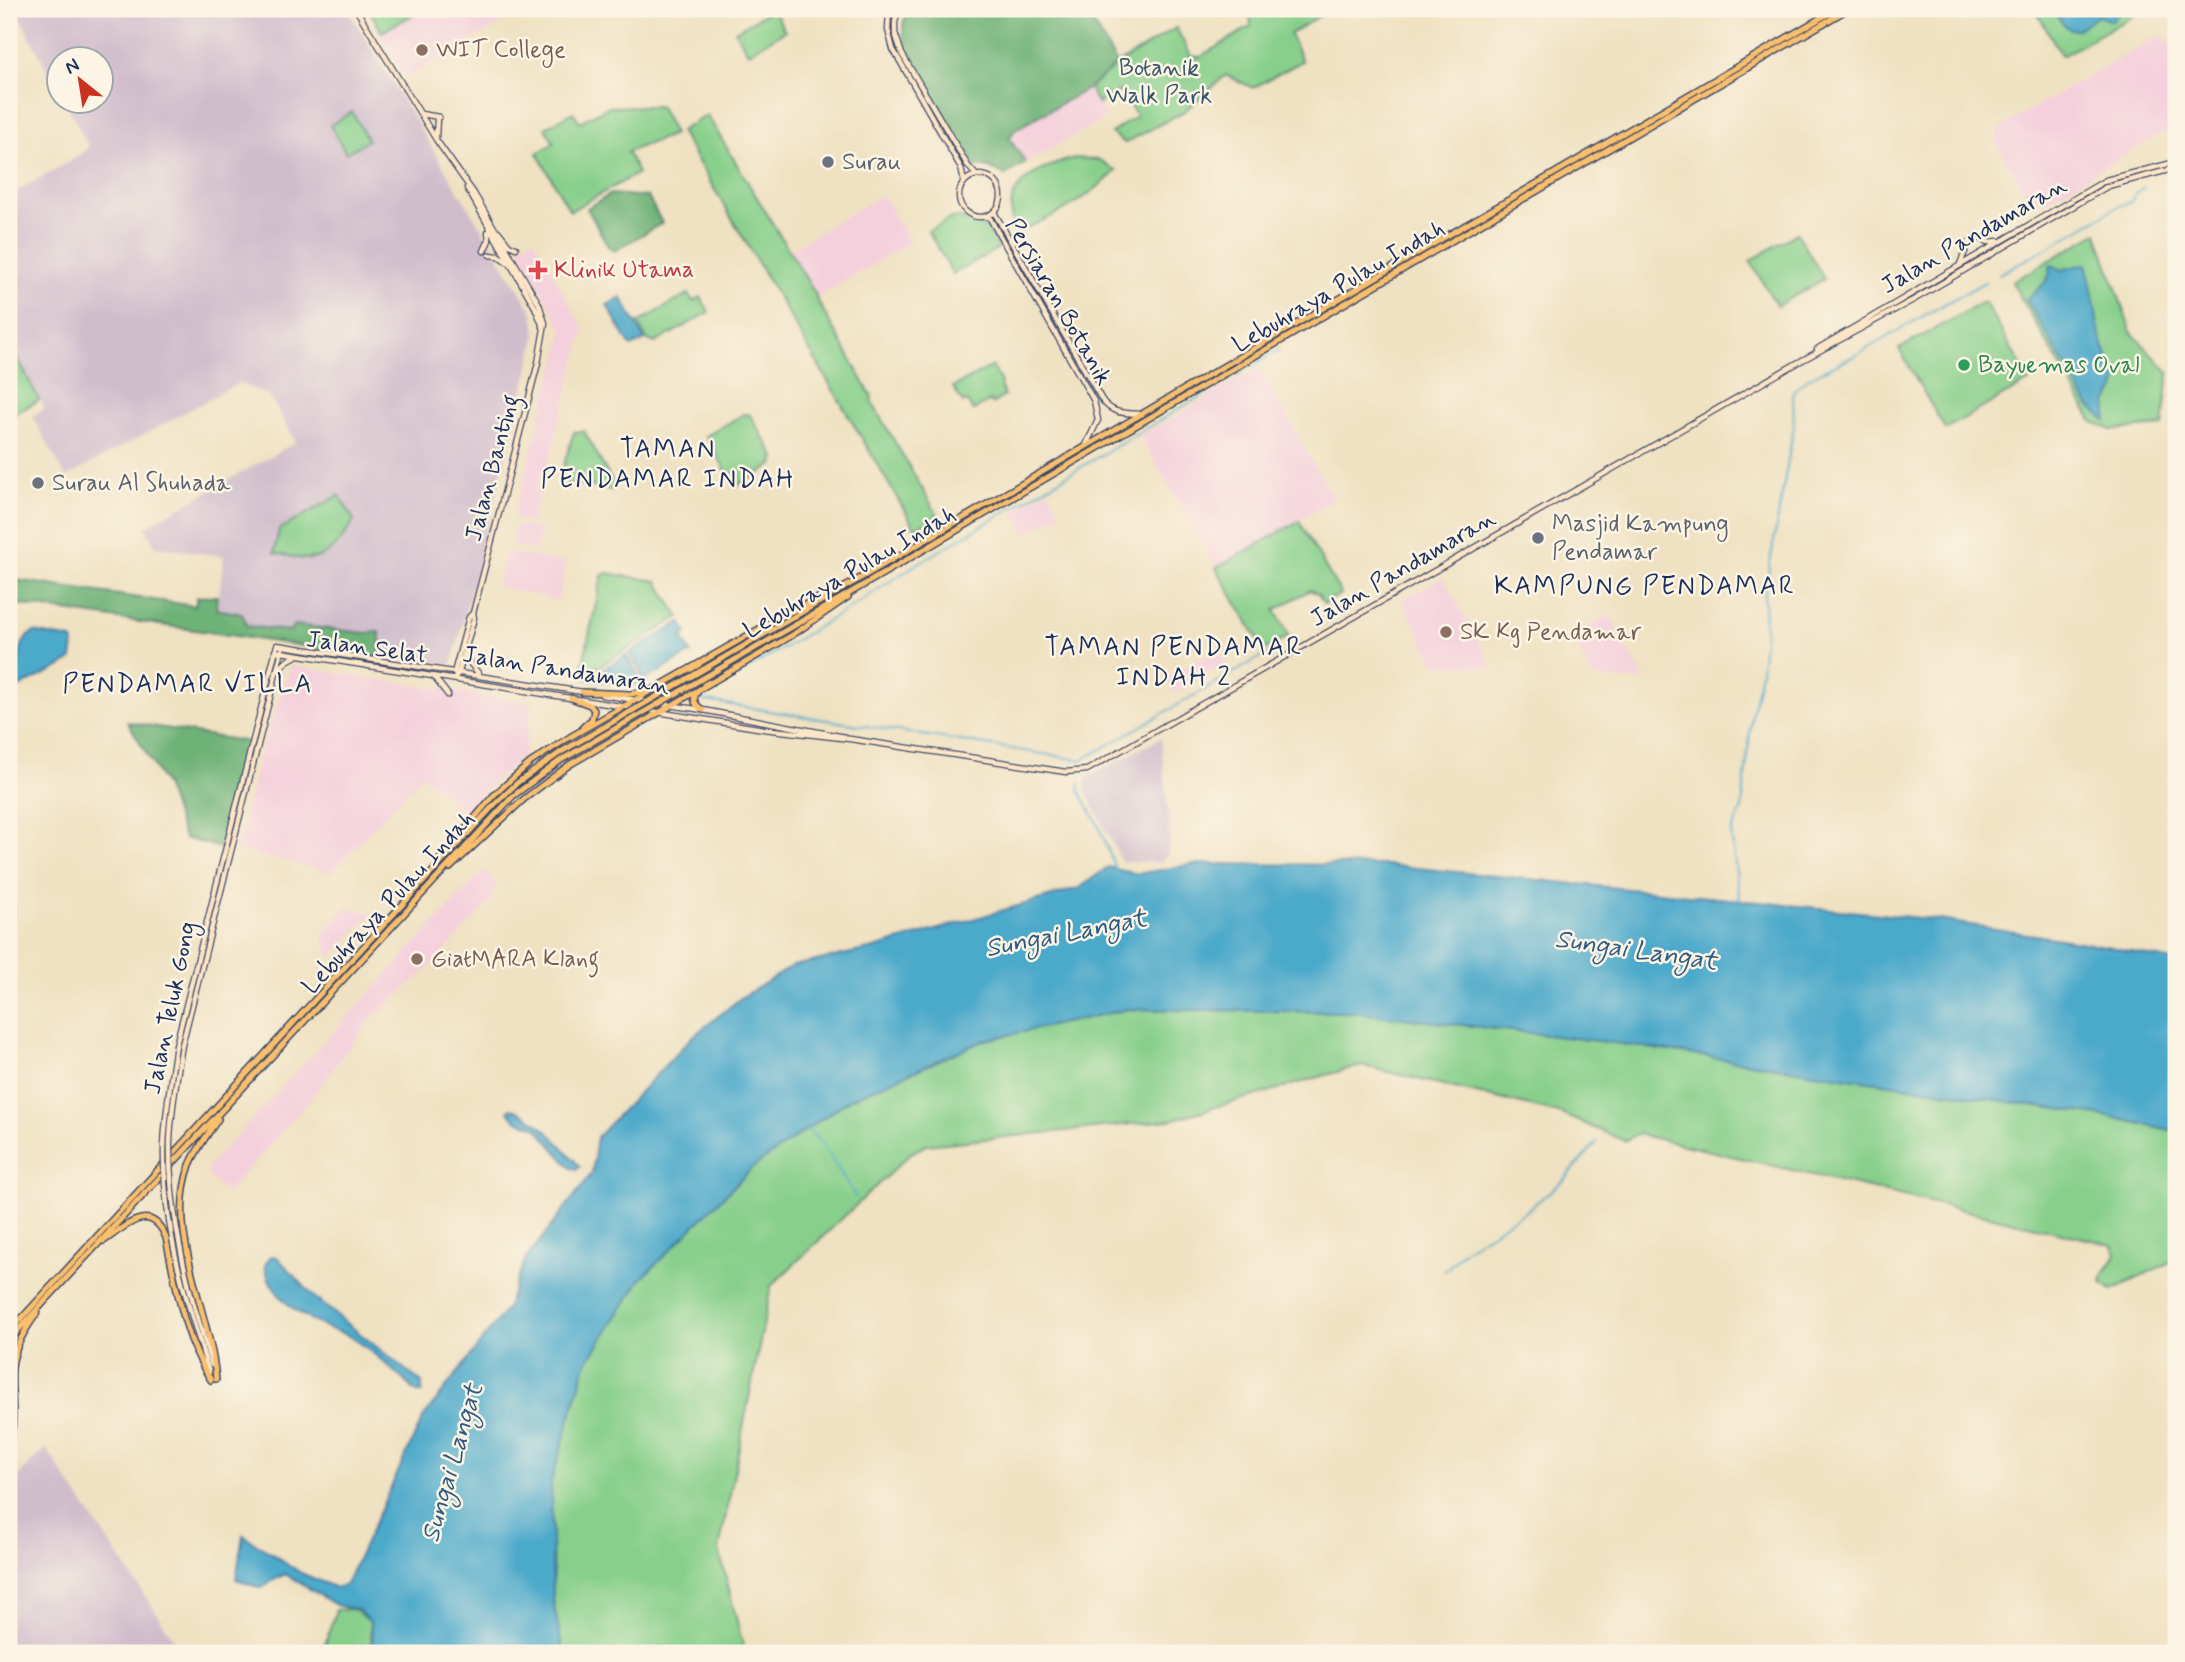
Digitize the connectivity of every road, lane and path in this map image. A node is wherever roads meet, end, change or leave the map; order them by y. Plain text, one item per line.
1 (356, 9) edge
2 (889, 9) edge
3 (899, 9) edge
4 (1836, 9) edge
5 (1848, 9) edge
6 (420, 114) junction
7 (437, 141) junction
8 (2176, 162) edge
9 (2176, 168) edge
10 (976, 175) junction
11 (964, 182) junction
12 (991, 214) junction
13 (490, 227) junction
14 (1976, 236) dead end
15 (1999, 241) junction
16 (1969, 242) dead end
17 (516, 248) dead end
18 (484, 251) dead end
19 (490, 255) dead end
20 (1960, 264) junction
21 (510, 265) junction
22 (544, 331) junction
23 (1799, 362) junction
24 (1141, 414) junction
25 (1086, 446) junction
26 (860, 579) junction
27 (858, 588) junction
28 (473, 613) junction
29 (279, 649) junction
30 (465, 651) junction
31 (298, 655) junction
32 (708, 659) junction
33 (456, 672) junction
34 (684, 672) junction
35 (276, 673) junction
36 (432, 675) junction
37 (481, 676) junction
38 (454, 678) junction
39 (718, 678) junction
40 (664, 684) junction
41 (700, 688) junction
42 (582, 692) junction
43 (449, 695) dead end
44 (571, 698) junction
45 (635, 701) junction
46 (659, 704) junction
47 (670, 705) junction
48 (625, 706) junction
49 (635, 708) junction
50 (702, 710) junction
51 (659, 712) junction
52 (629, 730) junction
53 (570, 737) junction
54 (849, 739) junction
55 (9, 863) edge
56 (429, 888) junction
57 (411, 897) junction
58 (9, 957) edge
59 (179, 1045) junction
60 (230, 1102) junction
61 (94, 1247) junction
62 (48, 1296) junction
63 (9, 1332) edge
64 (9, 1340) edge
65 (213, 1379) junction
66 (9, 1444) edge

1 - 6 main road, Jalan Banting
2 - 11 main road
3 - 10 main road
4 - 24 main road, Lebuhraya Pulau Indah
5 - 27 main road, Lebuhraya Pulau Indah
6 - 7 main road, Jalan Banting
6 - 7 main road
7 - 13 main road, Jalan Banting
8 - 15 main road, Jalan Pandamaran
9 - 23 main road, Jalan Pandamaran
10 - 11 main road
10 - 12 main road
11 - 12 main road
12 - 24 main road
12 - 25 main road, Persiaran Botanik
13 - 17 main road
13 - 18 main road
13 - 21 main road, Jalan Banting
13 - 22 main road, Jalan Banting
14 - 15 main road
15 - 20 main road, Jalan Pandamaran
16 - 20 main road
19 - 21 main road
20 - 23 main road, Jalan Pandamaran
21 - 22 main road, Jalan Banting
22 - 28 main road, Jalan Banting
23 - 54 main road, Jalan Pandamaran
24 - 25 main road, Lebuhraya Pulau Indah
25 - 26 main road, Lebuhraya Pulau Indah
26 - 32 main road
26 - 57 main road, Lebuhraya Pulau Indah, bridge
27 - 39 main road
27 - 56 main road, Lebuhraya Pulau Indah, bridge
28 - 30 main road, Jalan Banting
28 - 33 main road, Jalan Banting
29 - 31 main road, Jalan Selat
29 - 33 main road, Jalan Pandamaran
29 - 35 main road, Jalan Teluk Gong
29 - 59 main road, Jalan Teluk Gong
30 - 33 main road, Jalan Banting
30 - 37 main road
31 - 35 main road
31 - 36 main road, Jalan Selat
32 - 34 main road
32 - 39 main road
33 - 37 main road, Jalan Pandamaran
33 - 38 main road, Jalan Banting
34 - 40 main road
34 - 42 main road
35 - 59 main road, Jalan Teluk Gong
36 - 38 main road, Jalan Selat
36 - 43 main road
37 - 42 main road, Jalan Pandamaran
38 - 44 main road, Jalan Pandamaran
39 - 41 main road
40 - 45 main road
40 - 46 main road
41 - 47 main road
41 - 50 main road
42 - 45 main road, Jalan Pandamaran
44 - 48 main road, Jalan Pandamaran
44 - 53 main road
45 - 46 main road, Jalan Pandamaran
45 - 48 main road
45 - 49 main road
46 - 47 main road, Jalan Pandamaran
46 - 51 main road
47 - 50 main road, Jalan Pandamaran
47 - 51 main road
48 - 49 main road, Jalan Pandamaran
48 - 53 main road
49 - 51 main road, Jalan Pandamaran
49 - 52 main road
50 - 54 main road, Jalan Pandamaran
51 - 52 main road
51 - 54 main road, Jalan Pandamaran
52 - 56 main road
53 - 57 main road
55 - 58 main road
56 - 60 main road, Lebuhraya Pulau Indah
57 - 63 main road, Lebuhraya Pulau Indah
59 - 65 main road, Jalan Teluk Gong, bridge
60 - 61 main road, Lebuhraya Pulau Indah
60 - 65 main road
61 - 62 main road, Lebuhraya Pulau Indah
61 - 65 main road
62 - 64 main road, Lebuhraya Pulau Indah
62 - 66 main road

